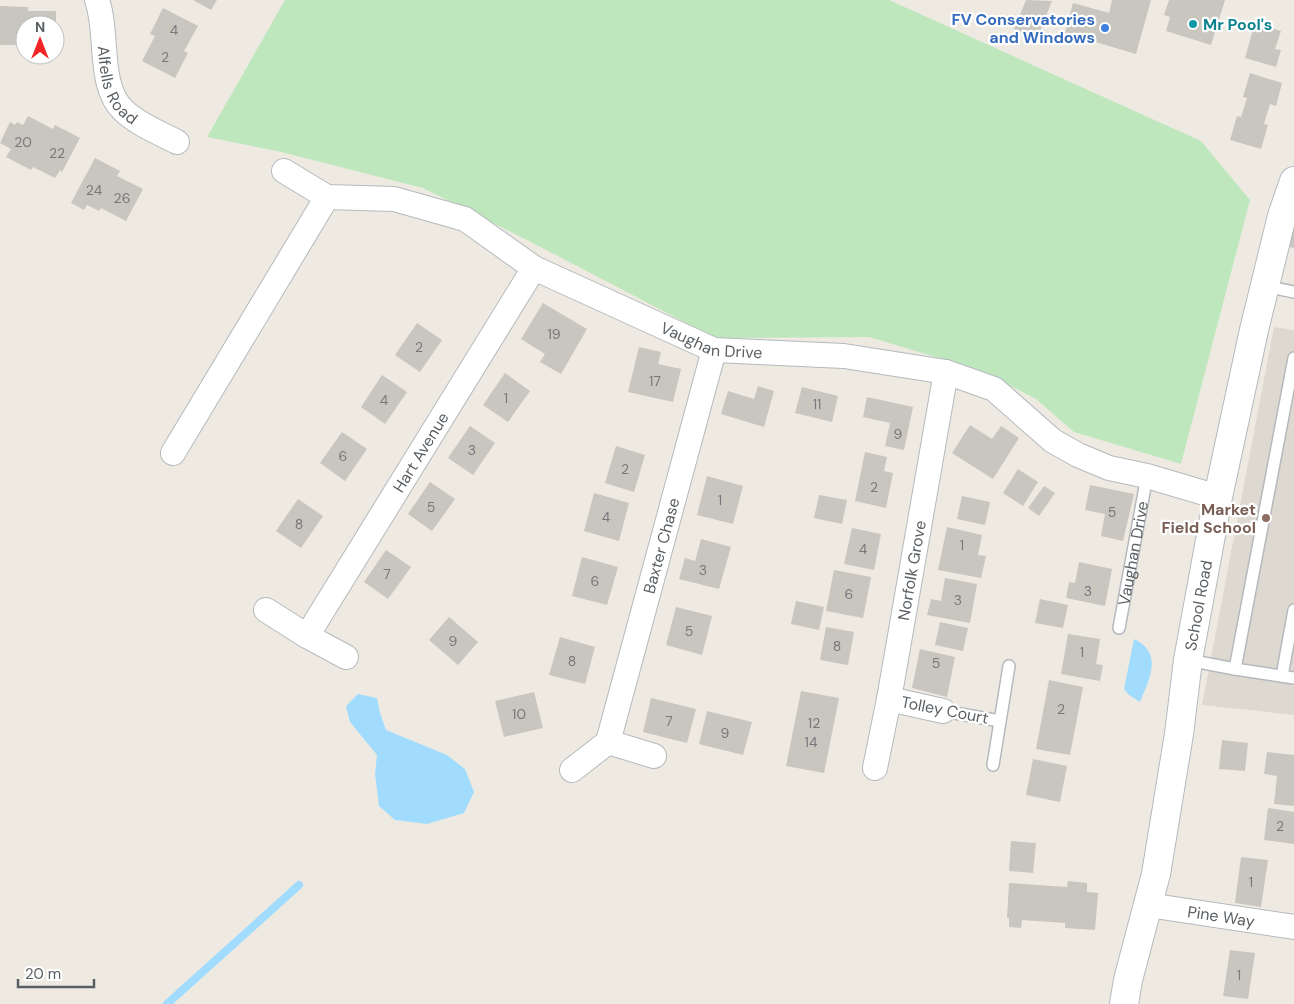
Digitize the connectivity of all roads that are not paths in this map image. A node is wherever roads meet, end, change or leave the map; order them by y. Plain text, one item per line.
1 (97, 0) edge
2 (177, 142) dead end
3 (284, 171) dead end
4 (1294, 180) edge
5 (327, 197) junction
6 (534, 268) junction
7 (1265, 286) junction
8 (1294, 292) edge
9 (714, 350) junction
10 (1294, 358) edge
11 (946, 372) junction
12 (174, 453) dead end
13 (1147, 476) junction
14 (1218, 497) junction
15 (266, 610) dead end
16 (1294, 610) edge
17 (1119, 628) dead end
18 (307, 636) junction
19 (346, 657) dead end
20 (1188, 660) junction
21 (1009, 666) dead end
22 (1235, 669) junction
23 (1282, 676) junction
24 (1294, 678) edge
25 (889, 699) junction
26 (943, 711) joint
27 (1000, 721) junction
28 (608, 742) junction
29 (654, 756) dead end
30 (993, 765) dead end
31 (875, 768) dead end
32 (572, 770) dead end
33 (1148, 905) junction
34 (1294, 927) edge
35 (1124, 1004) edge

1 - 2 street, Alfells Road
3 - 5 street, Vaughan Drive
4 - 7 street, School Road
5 - 6 street, Vaughan Drive
5 - 12 street
6 - 9 street, Vaughan Drive
6 - 18 street, Hart Avenue
7 - 8 lane
7 - 14 street, School Road
9 - 11 street, Vaughan Drive
9 - 28 street, Baxter Chase
10 - 22 lane
11 - 13 street, Vaughan Drive
11 - 25 street, Norfolk Grove
13 - 14 street, Vaughan Drive
13 - 17 lane, Vaughan Drive
14 - 20 street, School Road
15 - 18 street
16 - 23 lane
18 - 19 street
20 - 22 lane
20 - 33 street, School Road
21 - 27 lane, Tolley Court
22 - 23 lane
23 - 24 lane
25 - 26 street, Tolley Court
25 - 31 street, Norfolk Grove
26 - 27 lane, Tolley Court
27 - 30 lane, Tolley Court
28 - 29 street
28 - 32 street
33 - 34 street, Pine Way
33 - 35 street, School Road

